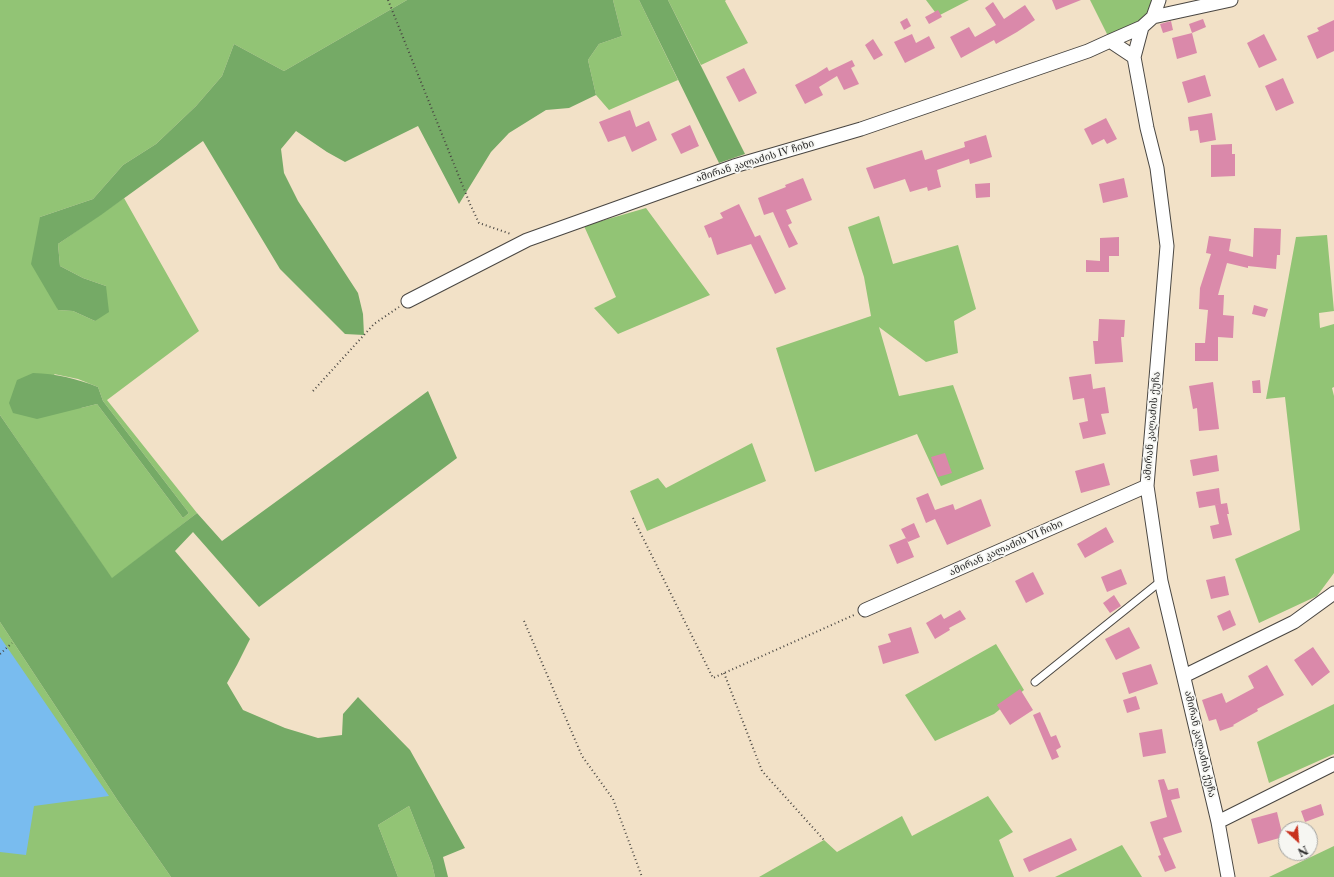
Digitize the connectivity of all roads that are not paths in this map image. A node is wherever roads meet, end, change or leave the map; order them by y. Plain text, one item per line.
1 (1159, 0) edge
2 (1231, 0) edge
3 (1153, 17) junction
4 (1142, 27) junction
5 (1110, 41) junction
6 (1134, 57) junction
7 (408, 301) road end
8 (1147, 486) junction
9 (1160, 582) junction
10 (1334, 594) edge
11 (865, 610) road end
12 (1184, 676) junction
13 (1035, 682) dead end
14 (1334, 764) edge
15 (1218, 822) junction
16 (1228, 877) edge

1 - 3 street
2 - 3 street
3 - 4 street
4 - 5 street, ამირან კალაძის IV ჩიხი
4 - 6 street, ამირან კალაძის ქუჩა
5 - 6 street
5 - 7 street, ამირან კალაძის IV ჩიხი
6 - 8 street, ამირან კალაძის ქუჩა
8 - 9 street, ამირან კალაძის ქუჩა
8 - 11 street, ამირან კალაძის VI ჩიხი
9 - 12 street, ამირან კალაძის ქუჩა
9 - 13 lane
10 - 12 street
12 - 15 street, ამირან კალაძის ქუჩა
14 - 15 street
15 - 16 street, ამირან კალაძის ქუჩა

